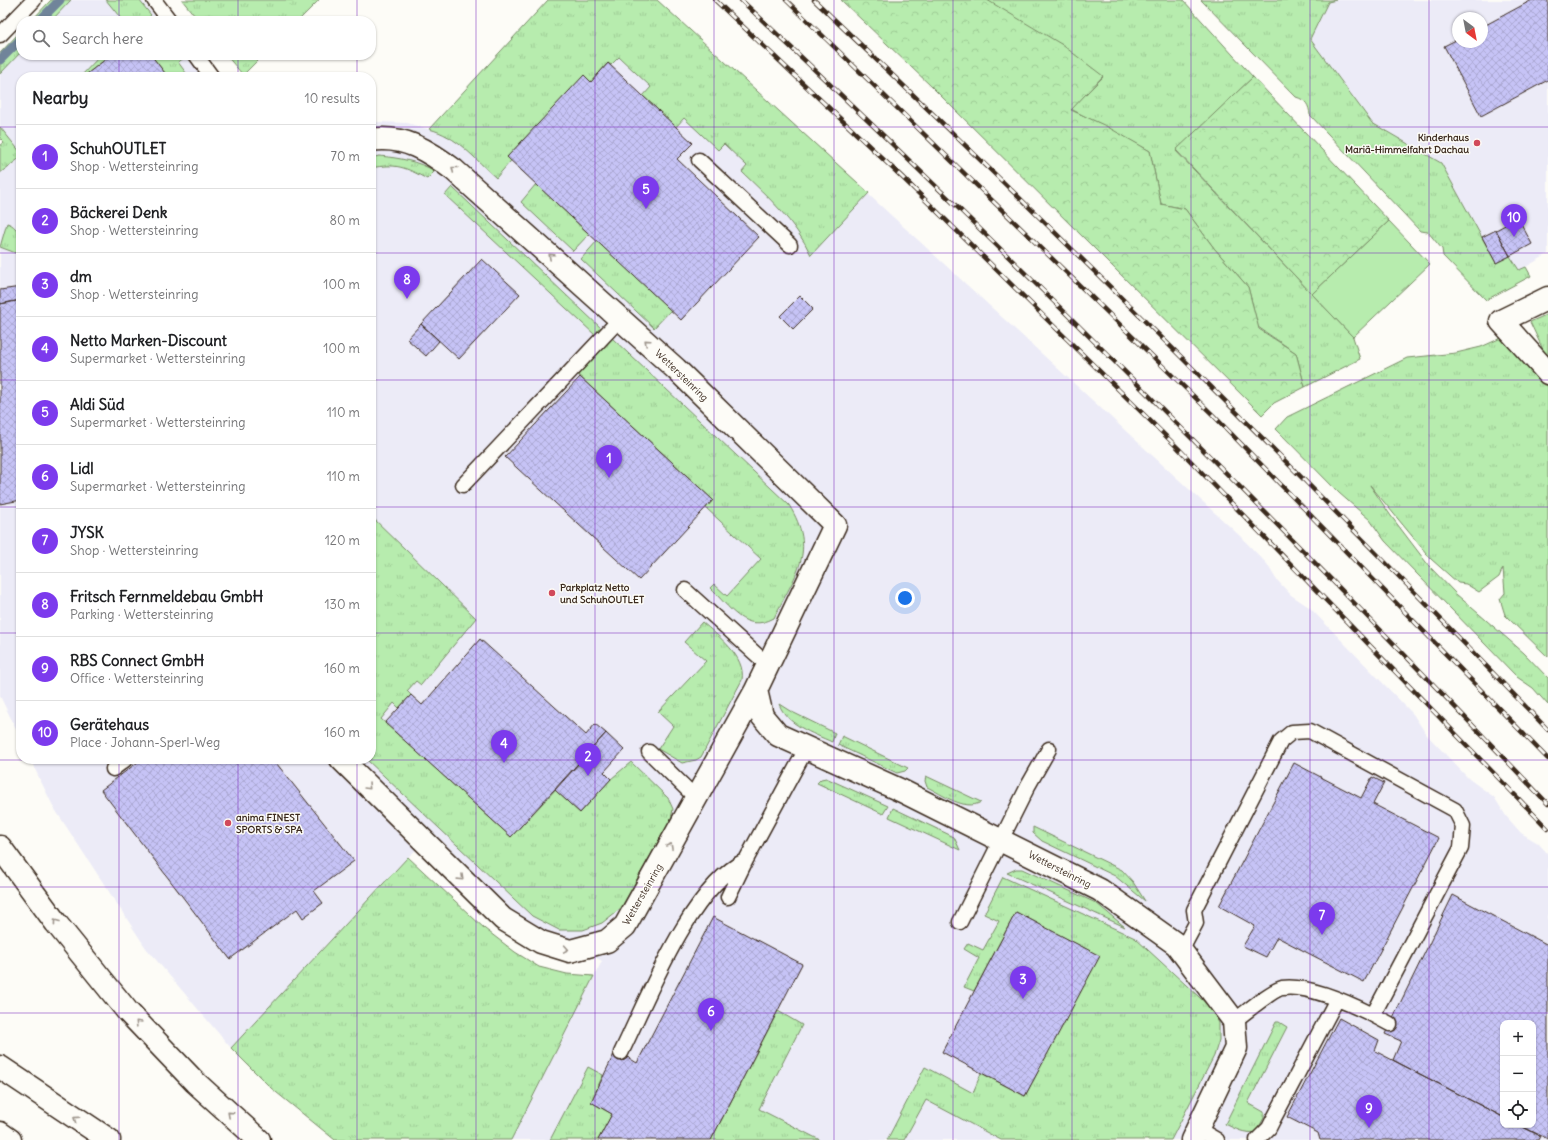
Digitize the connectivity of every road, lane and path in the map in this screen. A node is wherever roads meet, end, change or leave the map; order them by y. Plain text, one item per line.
1 (34, 0) edge
2 (154, 0) edge
3 (18, 16) edge
4 (166, 16) edge
5 (16, 19) edge
6 (0, 35) edge
7 (200, 60) edge
8 (208, 72) edge
9 (376, 140) edge
10 (699, 160) dead end
11 (790, 245) dead end
12 (1548, 298) edge
13 (621, 318) junction
14 (1548, 373) edge
15 (463, 485) dead end
16 (685, 590) dead end
17 (768, 665) junction
18 (756, 690) junction
19 (1050, 749) dead end
20 (806, 750) junction
21 (649, 752) dead end
22 (120, 764) edge
23 (345, 764) edge
24 (113, 769) dead end
25 (696, 798) junction
26 (1001, 840) junction
27 (0, 847) edge
28 (746, 860) junction
29 (728, 897) dead end
30 (960, 922) dead end
31 (1181, 951) junction
32 (1337, 999) junction
33 (1373, 1015) junction
34 (1234, 1021) junction
35 (1390, 1024) dead end
36 (621, 1053) dead end
37 (0, 1066) edge
38 (0, 1133) edge
39 (1195, 1134) edge
40 (10, 1140) edge
41 (109, 1140) edge
42 (259, 1140) edge
43 (1217, 1140) edge
44 (1257, 1140) edge

1 - 3 lane
2 - 4 lane
5 - 6 lane
7 - 8 lane
13 -> 9 main road, Wettersteinring
10 - 11 lane
12 - 14 main road
13 - 15 lane
17 -> 13 main road, Wettersteinring
16 - 17 lane
17 - 18 main road, Wettersteinring
18 - 20 main road, Wettersteinring
18 - 25 main road, Wettersteinring
19 - 26 lane
20 - 26 main road, Wettersteinring
20 - 28 lane
21 - 25 lane
22 - 24 lane
23 -> 25 main road, Wettersteinring
26 - 30 lane
26 - 31 main road, Wettersteinring
42 -> 27 main road
28 - 29 lane
28 - 36 lane
31 - 33 lane
31 - 34 main road, Wettersteinring
32 - 33 lane
32 - 34 lane
32 - 44 lane
33 - 35 lane
34 - 39 main road
41 -> 37 main road
38 - 40 main road
39 - 43 lane

